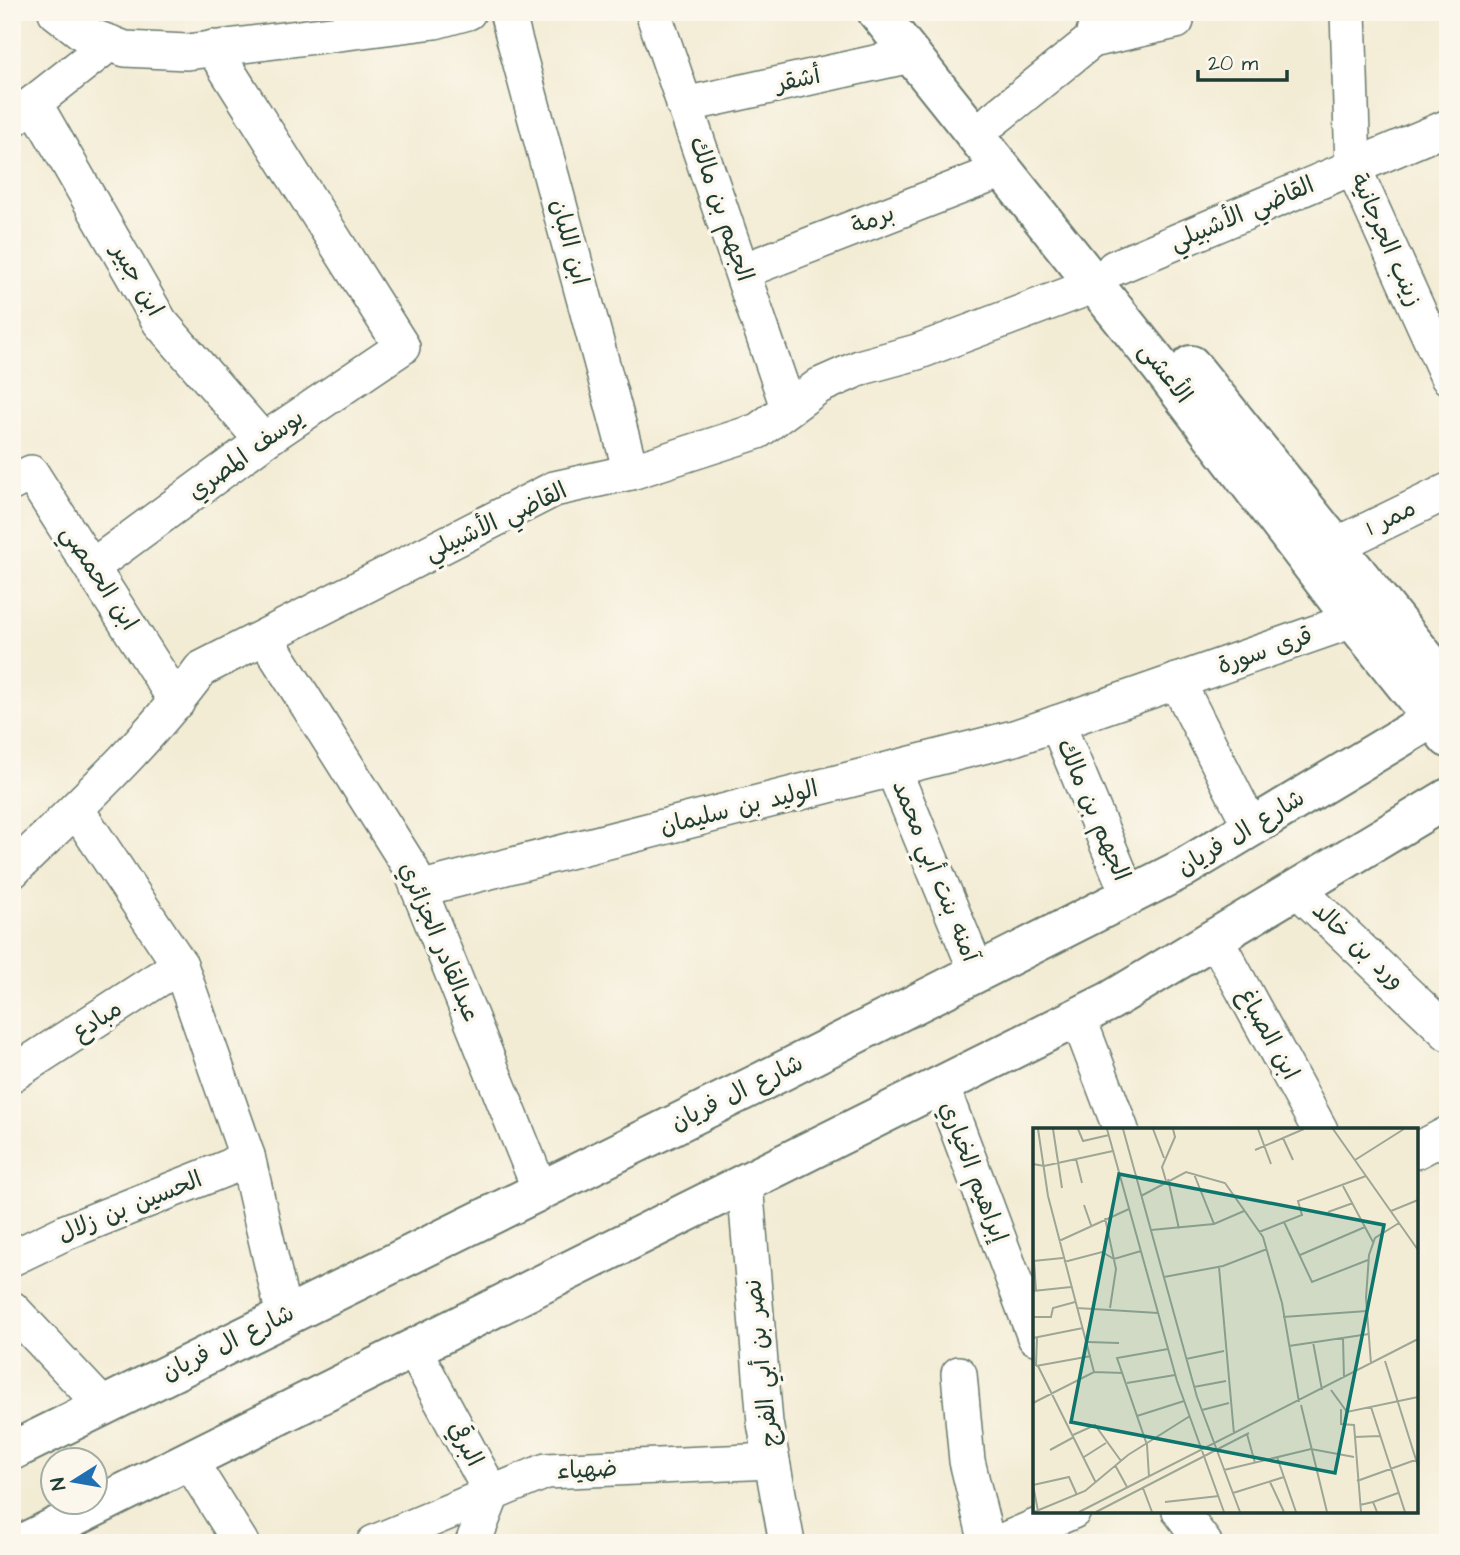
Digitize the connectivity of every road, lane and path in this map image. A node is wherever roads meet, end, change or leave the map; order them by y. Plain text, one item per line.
1 (56, 12) edge
2 (468, 12) edge
3 (508, 12) edge
4 (653, 12) edge
5 (877, 12) edge
6 (908, 12) edge
7 (1174, 12) edge
8 (1348, 12) edge
9 (1096, 26) edge
10 (110, 43) junction
11 (213, 48) junction
12 (911, 55) junction
13 (684, 105) junction
14 (23, 112) edge
15 (994, 119) junction
16 (1448, 127) edge
17 (1353, 167) junction
18 (1003, 170) junction
19 (743, 271) junction
20 (1105, 277) junction
21 (1443, 355) edge
22 (788, 407) junction
23 (263, 441) junction
24 (631, 472) junction
25 (12, 483) edge
26 (1448, 491) edge
27 (1335, 545) junction
28 (92, 568) junction
29 (1353, 620) junction
30 (265, 636) junction
31 (1177, 681) junction
32 (177, 702) junction
33 (1444, 713) edge
34 (1057, 723) junction
35 (892, 769) junction
36 (1448, 798) edge
37 (76, 808) junction
38 (1251, 827) junction
39 (12, 871) edge
40 (419, 889) junction
41 (1297, 889) junction
42 (1129, 896) junction
43 (1215, 938) junction
44 (180, 965) junction
45 (977, 972) junction
46 (1078, 1017) junction
47 (1448, 1033) edge
48 (12, 1074) edge
49 (941, 1085) junction
50 (1120, 1128) edge
51 (1319, 1128) edge
52 (1448, 1134) edge
53 (1418, 1150) edge
54 (247, 1156) junction
55 (745, 1183) junction
56 (540, 1190) junction
57 (12, 1258) edge
58 (12, 1310) edge
59 (284, 1316) junction
60 (1033, 1332) edge
61 (413, 1348) junction
62 (959, 1374) dead end
63 (103, 1406) junction
64 (12, 1451) edge
65 (189, 1460) junction
66 (772, 1461) junction
67 (492, 1494) junction
68 (1182, 1513) edge
69 (1073, 1523) edge
70 (23, 1543) edge
71 (242, 1543) edge
72 (374, 1543) edge
73 (473, 1543) edge
74 (787, 1543) edge
75 (986, 1543) edge
76 (998, 1543) edge
77 (1204, 1543) edge

1 - 10 street
2 - 11 street
3 - 24 street, ابن اللبان
4 - 13 street, الجهم بن مالك
5 - 12 main road, الأعشى
6 - 15 main road, الأعشى
7 - 9 street
8 - 17 street, زينب الجرجانية
9 - 15 street
10 - 11 street
10 - 14 street
11 - 23 street, يوسف المصري
12 - 13 street, أشقر
12 - 18 main road, الأعشى
13 - 19 street, الجهم بن مالك
14 - 23 street, ابن جبير
15 - 20 main road, الأعشى
16 - 17 street, القاضي الأشبيلي
17 - 20 street, القاضي الأشبيلي
17 - 21 street, زينب الجرجانية
18 - 19 street, برمة
18 - 20 main road, الأعشى
19 - 22 street, الجهم بن مالك
20 - 22 street, القاضي الأشبيلي
20 - 27 main road, الأعشى
20 - 29 main road, الأعشى
22 - 24 street, القاضي الأشبيلي
23 - 28 street, يوسف المصري
24 - 30 street, القاضي الأشبيلي
25 - 28 street, ابن الحمصي
26 - 27 street, ممر 1
27 - 33 main road, الأعشى
28 - 32 street, ابن الحمصي
29 - 31 street, قرى سورة
29 - 33 main road, الأعشى
30 - 32 street, القاضي الأشبيلي
30 - 40 street, عبدالقادر الجزائري
31 - 34 street, قرى سورة
31 - 38 street
32 - 37 street, القاضي الأشبيلي
33 - 38 main road, شارع ال فريان
34 - 35 street, الوليد بن سليمان
34 - 42 street, الجهم بن مالك
35 - 40 street, الوليد بن سليمان
35 - 45 street, آمنه بنت أبي محمد
36 - 41 main road
37 - 39 street, القاضي الأشبيلي
37 - 44 street
38 - 42 main road, شارع ال فريان
40 - 56 street, عبدالقادر الجزائري
41 - 43 main road
41 - 47 street, ورد بن خالد
42 - 45 main road, شارع ال فريان
43 - 46 main road
43 - 51 street, ابن الصباغ
44 - 48 street, مبادع
44 - 54 street
45 - 56 main road, شارع ال فريان
46 - 49 main road
46 - 50 street
49 - 55 main road
49 - 60 street, إبراهيم الخياري
52 - 53 street
54 - 57 street, الحسين بن زلال
54 - 59 street
55 - 61 main road
55 - 66 street, نصر بن أبي الفرج
56 - 59 main road, شارع ال فريان
58 - 63 street
59 - 63 main road, شارع ال فريان
61 - 65 main road
61 - 67 street, البرقي
62 - 75 street
63 - 64 main road, شارع ال فريان
65 - 70 main road
65 - 71 street
66 - 67 street, ضهياء
66 - 74 street, نصر بن أبي الفرج
67 - 72 street, ضهياء
67 - 73 street, البرقي
68 - 77 street
69 - 76 street

